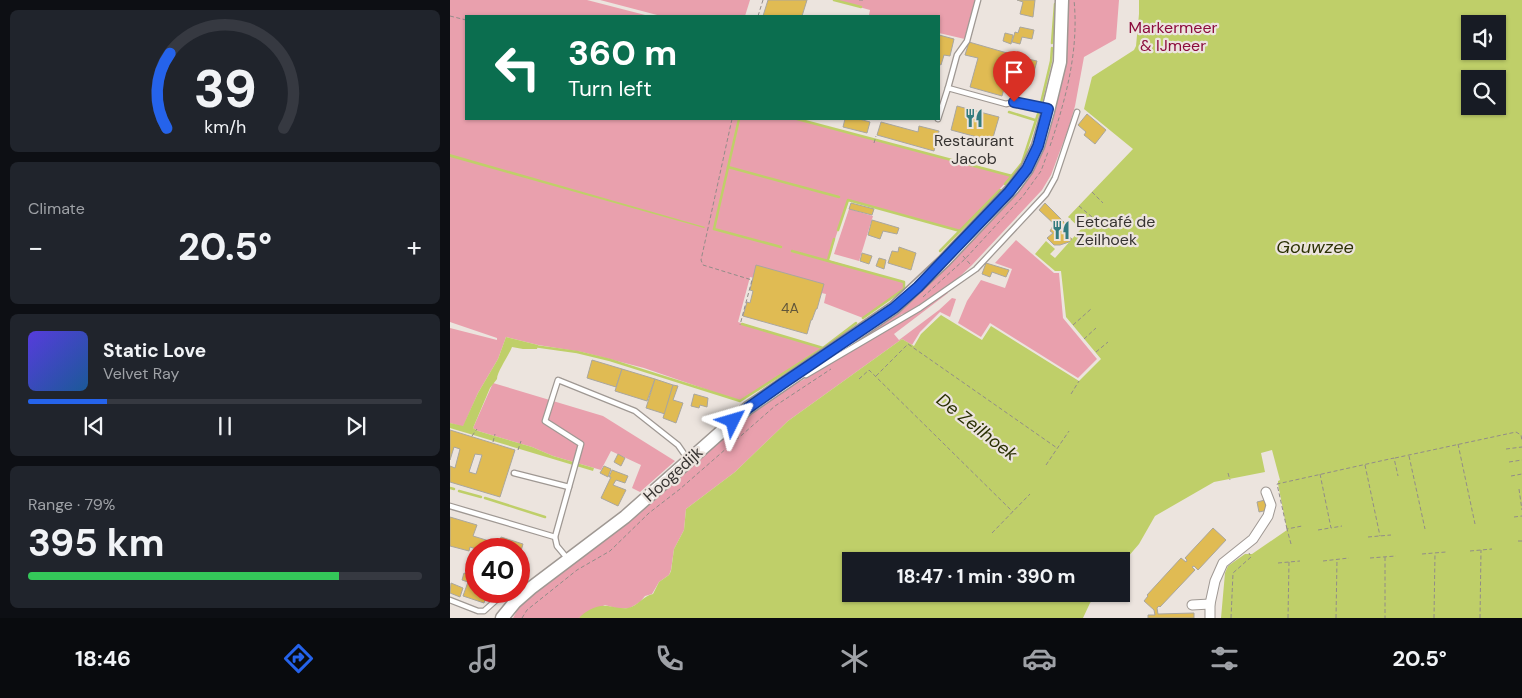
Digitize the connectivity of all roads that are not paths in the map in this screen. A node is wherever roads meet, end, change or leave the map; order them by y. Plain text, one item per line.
1 (978, 0) edge
2 (1062, 0) edge
3 (948, 88) junction
4 (1048, 109) junction
5 (1077, 112) dead end
6 (940, 113) edge
7 (782, 384) junction
8 (688, 460) junction
9 (514, 473) dead end
10 (569, 487) junction
11 (1266, 492) dead end
12 (450, 506) edge
13 (555, 537) junction
14 (567, 559) junction
15 (530, 590) edge
16 (450, 600) edge
17 (494, 603) edge
18 (514, 603) edge
19 (1210, 604) junction
20 (1192, 605) dead end
21 (502, 618) edge
22 (1210, 618) edge

1 - 3 lane
2 - 4 street, Hoogedijk
3 - 4 lane
3 - 6 lane
4 - 7 street, Hoogedijk
5 - 7 lane
7 - 8 street, Hoogedijk
8 - 10 lane
8 - 14 street, Hoogedijk
9 - 10 lane
10 - 13 lane
11 - 19 street
12 - 13 lane
13 - 14 lane
14 - 15 street, Hoogedijk
16 - 17 lane
18 - 21 street, Hoogedijk
19 - 20 street
19 - 22 street

